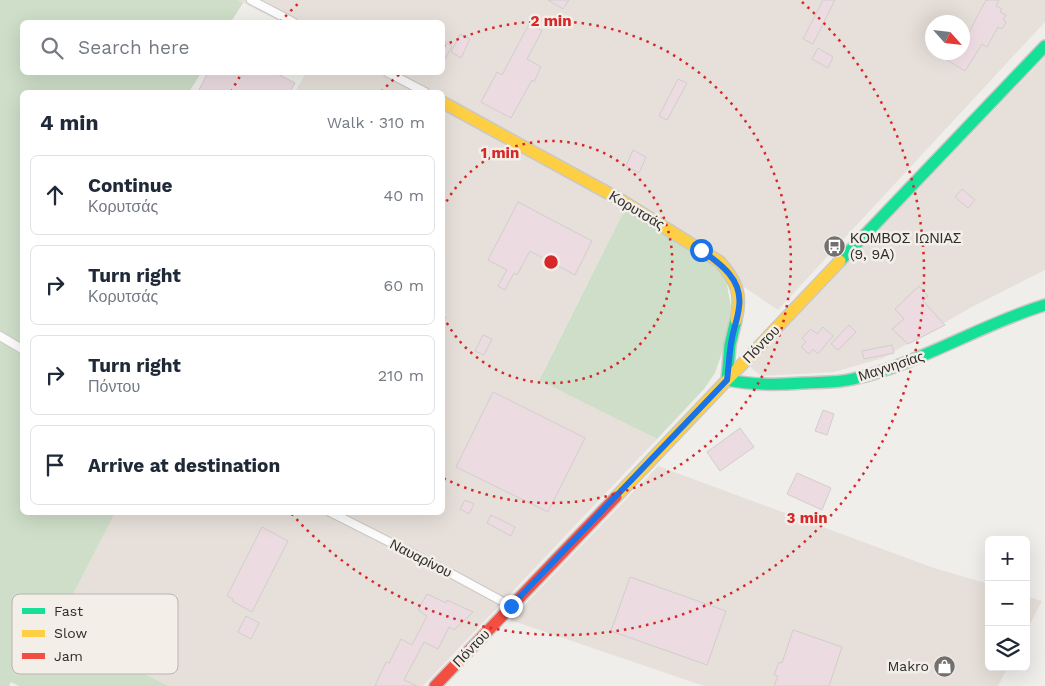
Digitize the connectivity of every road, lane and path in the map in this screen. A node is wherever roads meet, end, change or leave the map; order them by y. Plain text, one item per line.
1 (250, 0) edge
2 (289, 20) edge
3 (1045, 46) edge
4 (393, 75) edge
5 (421, 90) edge
6 (445, 104) edge
7 (1045, 304) edge
8 (0, 336) edge
9 (20, 348) edge
10 (727, 380) junction
11 (336, 515) edge
12 (511, 606) junction
13 (435, 686) edge

1 - 2 street
3 - 10 street, Πόντου
4 - 5 street
6 - 10 street, Κορυτσάς
7 - 10 street, Μαγνησίας
8 - 9 street
10 - 12 street, Πόντου
11 - 12 street, Ναυαρίνου
12 - 13 street, Πόντου

